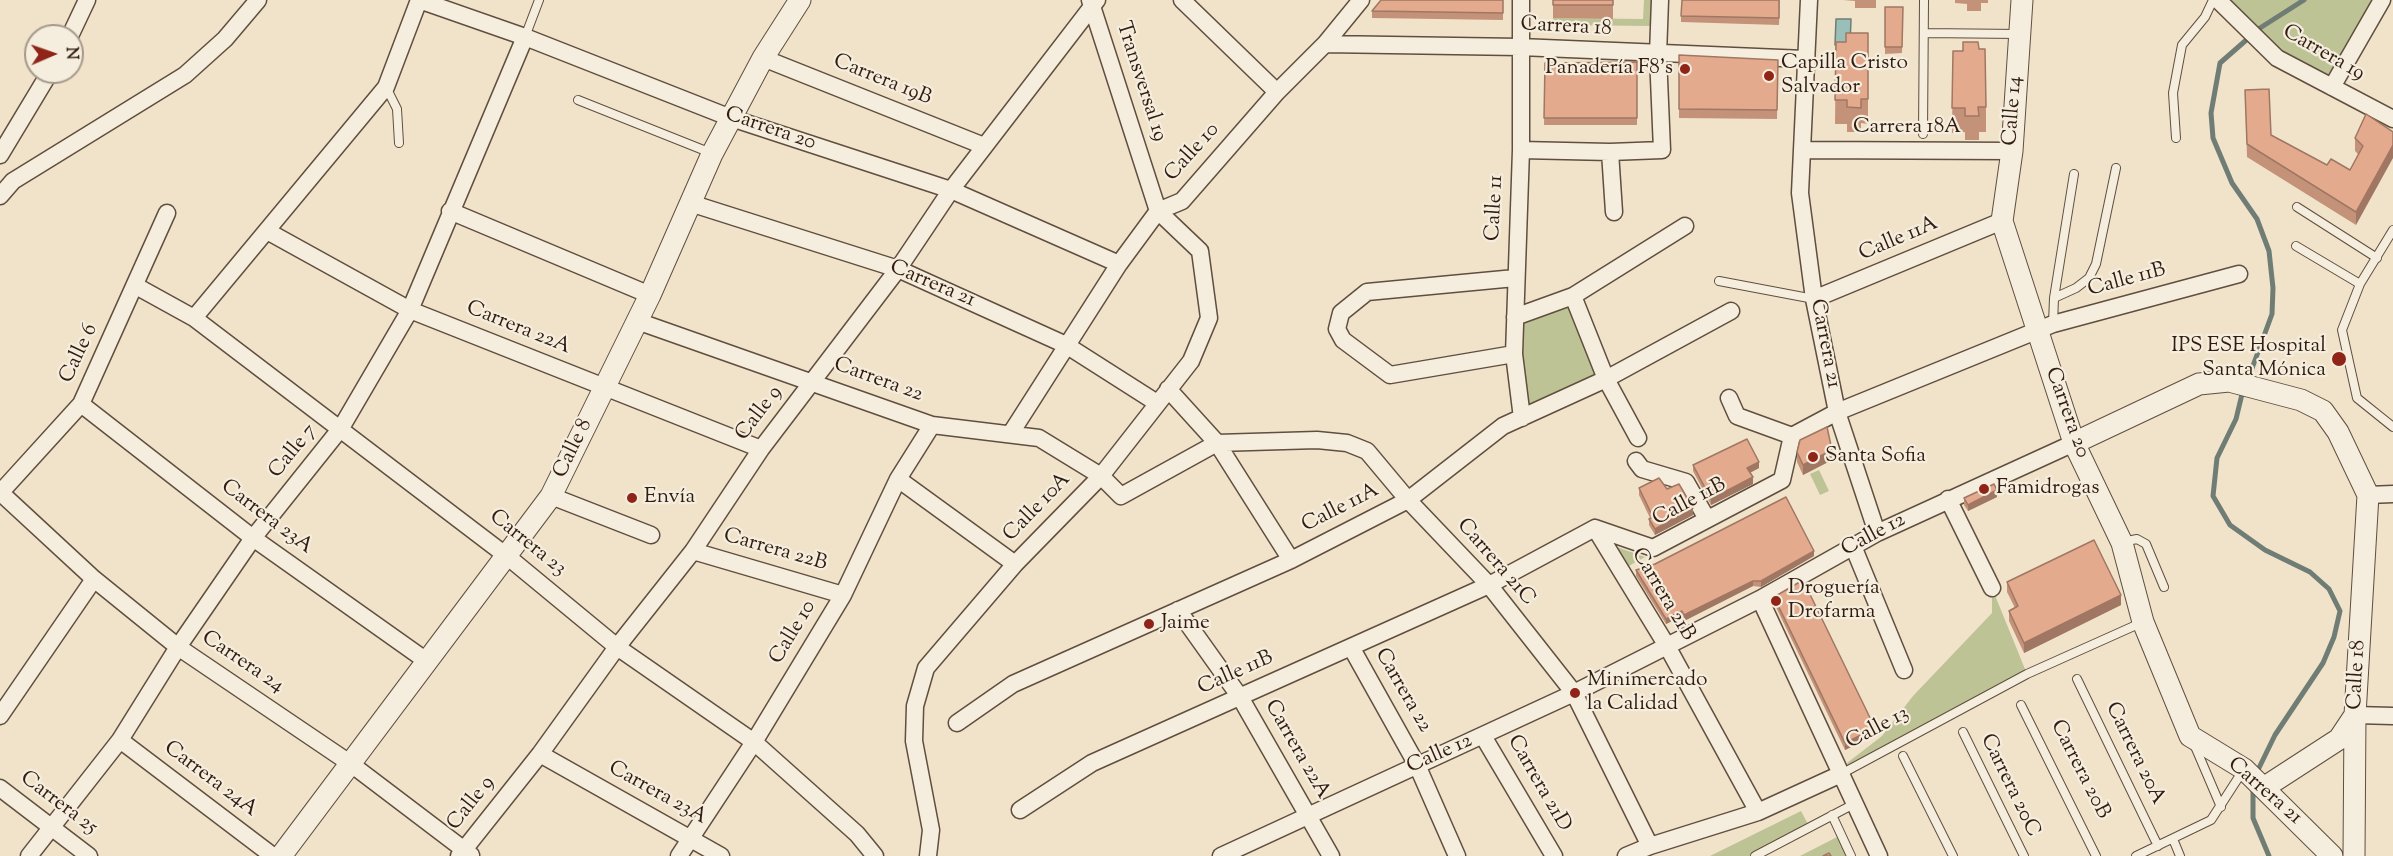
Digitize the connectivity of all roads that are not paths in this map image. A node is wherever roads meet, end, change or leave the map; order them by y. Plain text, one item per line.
1 (87, 0) edge
2 (258, 0) edge
3 (419, 0) edge
4 (539, 0) edge
5 (800, 0) edge
6 (1182, 0) edge
7 (1361, 0) edge
8 (1521, 0) edge
9 (1660, 0) edge
10 (1809, 0) edge
11 (1924, 0) edge
12 (2022, 0) edge
13 (2213, 0) edge
14 (2218, 0) edge
15 (2382, 0) edge
16 (1090, 1) edge
17 (76, 24) edge
18 (1924, 33) junction
19 (2020, 34) junction
20 (525, 37) junction
21 (1325, 44) junction
22 (1520, 47) junction
23 (1658, 55) junction
24 (763, 58) junction
25 (1805, 59) junction
26 (43, 84) edge
27 (386, 87) junction
28 (2332, 87) junction
29 (1277, 92) junction
30 (578, 100) dead end
31 (731, 118) junction
32 (2393, 119) edge
33 (1923, 134) dead end
34 (2176, 138) dead end
35 (399, 143) dead end
36 (984, 146) junction
37 (1521, 150) junction
38 (1803, 150) junction
39 (2012, 151) junction
40 (1610, 152) junction
41 (712, 154) junction
42 (0, 155) edge
43 (2116, 168) dead end
44 (2074, 174) dead end
45 (951, 190) junction
46 (0, 196) edge
47 (690, 203) junction
48 (2297, 207) dead end
49 (450, 211) junction
50 (1158, 211) junction
51 (1614, 212) dead end
52 (166, 213) dead end
53 (2002, 221) junction
54 (1685, 226) dead end
55 (2393, 230) edge
56 (267, 231) junction
57 (2296, 246) dead end
58 (2377, 258) junction
59 (1119, 264) junction
60 (898, 269) junction
61 (2239, 274) dead end
62 (1515, 278) junction
63 (1719, 281) dead end
64 (2360, 285) junction
65 (136, 286) junction
66 (650, 295) junction
67 (1573, 296) junction
68 (2054, 297) junction
69 (1814, 299) junction
70 (410, 310) junction
71 (1731, 311) dead end
72 (1515, 317) junction
73 (194, 318) junction
74 (637, 321) junction
75 (2045, 328) junction
76 (1066, 345) junction
77 (1514, 354) junction
78 (1606, 379) junction
79 (813, 382) junction
80 (604, 388) junction
81 (1168, 389) junction
82 (1729, 398) dead end
83 (1157, 403) junction
84 (81, 404) junction
85 (1837, 412) junction
86 (1521, 418) junction
87 (2392, 424) edge
88 (932, 425) junction
89 (342, 428) junction
90 (1011, 433) junction
91 (1792, 436) junction
92 (1638, 438) dead end
93 (1217, 443) junction
94 (2074, 443) junction
95 (761, 449) junction
96 (1636, 461) dead end
97 (1101, 476) junction
98 (898, 479) junction
99 (0, 492) edge
100 (2393, 494) edge
101 (2368, 495) junction
102 (551, 496) junction
103 (1948, 499) junction
104 (1408, 500) junction
105 (1707, 519) junction
106 (1595, 528) junction
107 (1877, 533) junction
108 (651, 535) dead end
109 (253, 538) junction
110 (2122, 543) junction
111 (1853, 546) junction
112 (693, 551) junction
113 (508, 556) junction
114 (1291, 560) junction
115 (1015, 564) junction
116 (94, 579) junction
117 (1489, 585) junction
118 (2164, 587) dead end
119 (1992, 588) dead end
120 (843, 595) junction
121 (1760, 599) junction
122 (1178, 610) junction
123 (2143, 622) junction
124 (1667, 646) junction
125 (178, 647) junction
126 (617, 647) junction
127 (1351, 647) junction
128 (428, 662) junction
129 (1904, 670) dead end
130 (2077, 679) dead end
131 (1574, 693) junction
132 (1240, 698) junction
133 (2021, 705) dead end
134 (0, 716) edge
135 (2355, 716) junction
136 (2393, 716) edge
137 (957, 723) dead end
138 (1962, 732) dead end
139 (1483, 736) junction
140 (2190, 736) junction
141 (120, 740) junction
142 (754, 742) junction
143 (540, 754) junction
144 (1903, 756) dead end
145 (351, 764) junction
146 (1418, 765) junction
147 (2244, 769) junction
148 (1841, 774) junction
149 (2265, 787) junction
150 (0, 788) edge
151 (1854, 804) junction
152 (2221, 807) junction
153 (1020, 810) dead end
154 (1758, 812) junction
155 (1307, 815) junction
156 (1832, 815) junction
157 (51, 827) junction
158 (2173, 839) junction
159 (691, 840) junction
160 (1650, 846) junction
161 (2158, 846) junction
162 (465, 854) edge
163 (29, 856) edge
164 (89, 856) edge
165 (273, 856) edge
166 (281, 856) edge
167 (680, 856) edge
168 (721, 856) edge
169 (875, 856) edge
170 (928, 856) edge
171 (1221, 856) edge
172 (1331, 856) edge
173 (1457, 856) edge
174 (1554, 856) edge
175 (1626, 856) edge
176 (1755, 856) edge
177 (1851, 856) edge
178 (1880, 856) edge
179 (1953, 856) edge
180 (2024, 856) edge
181 (2096, 856) edge
182 (2136, 856) edge
183 (2180, 856) edge
184 (2332, 856) edge
185 (2354, 856) edge

1 - 17 street
2 - 46 street
3 - 20 street, Carrera 20
3 - 27 street
4 - 20 lane
5 - 24 street, Calle 8
6 - 29 street
7 - 21 street, Calle 10
8 - 22 street, Calle 11
9 - 23 street
10 - 25 street
11 - 18 lane
12 - 19 street, Calle 14
13 - 34 lane
14 - 28 street, Carrera 19
15 - 28 street
16 - 36 street, Calle 9
16 - 50 street, Transversal 19
18 - 19 lane
18 - 33 lane
19 - 39 street, Calle 14
20 - 31 street, Carrera 20
20 - 49 street, Calle 7
21 - 22 street, Carrera 18
21 - 29 street, Calle 10
22 - 23 street, Carrera 18
22 - 37 street, Calle 11
23 - 25 street, Carrera 18
23 - 40 street
24 - 31 street, Calle 8
24 - 36 street, Carrera 19B
25 - 38 street
26 - 42 street
27 - 35 lane
27 - 56 street
28 - 32 street, Carrera 19
29 - 50 street, Calle 10
30 - 41 lane
31 - 41 street, Calle 8
31 - 45 street, Carrera 20
36 - 45 street, Calle 9
37 - 40 street
37 - 62 street, Calle 11
38 - 39 street, Carrera 18A
38 - 69 street, Carrera 21
39 - 53 street, Calle 14
40 - 51 street
41 - 47 street, Calle 8
43 - 68 lane
44 - 68 lane
45 - 59 street, Carrera 20
45 - 60 street, Calle 9
47 - 60 street, Carrera 21
47 - 66 street, Calle 8
48 - 58 lane
49 - 66 street
49 - 70 street, Calle 7
50 - 59 street, Calle 10
50 - 81 street, Calle 10A
52 - 65 street, Calle 6
53 - 69 street, Calle 11A
53 - 75 street, Carrera 20
54 - 67 street
55 - 58 lane
56 - 70 street, Carrera 22A
56 - 73 street
57 - 64 lane
58 - 64 lane
59 - 76 street, Calle 10
60 - 76 street, Carrera 21
60 - 79 street, Calle 9
61 - 75 street, Calle 11B
62 - 72 street, Calle 11
62 - 77 street
63 - 69 lane
64 - 87 lane
65 - 73 street, Carrera 23
65 - 84 street, Calle 6
66 - 74 street, Calle 8
67 - 72 street
67 - 78 street
68 - 75 lane
69 - 85 street, Carrera 21
70 - 80 street, Carrera 22A
70 - 89 street, Calle 7
71 - 78 street, Calle 11A
72 - 77 street, Calle 11
73 - 89 street, Carrera 23
74 - 79 street, Carrera 22
74 - 80 street, Calle 8
75 - 85 street, Calle 11B
75 - 94 street, Carrera 20
76 - 83 street, Carrera 21
76 - 90 street, Calle 10
77 - 86 street, Calle 11
78 - 86 street, Calle 11A
78 - 92 street
79 - 88 street, Carrera 22
79 - 95 street, Calle 9
80 - 95 street, Carrera 22A
80 - 102 street, Calle 8
81 - 83 street, Calle 10A
81 - 93 street
82 - 91 street
83 - 97 street, Calle 10A
84 - 99 street, Calle 6
84 - 109 street, Carrera 23A
85 - 91 street, Calle 11B
85 - 107 street, Carrera 21
86 - 104 street, Calle 11A
88 - 90 street, Carrera 22
88 - 98 street, Calle 10
89 - 109 street, Calle 7
89 - 113 street, Carrera 23
90 - 97 street, Carrera 22
91 - 105 street, Calle 11B
93 - 97 street
93 - 104 street, Carrera 21C
93 - 114 street
94 - 101 street, Calle 12
94 - 103 street, Calle 12
94 - 110 street, Carrera 20
95 - 112 street, Calle 9
96 - 105 street
97 - 115 street, Calle 10A
98 - 115 street
98 - 120 street, Calle 10
99 - 116 street, Carrera 24
100 - 101 street
101 - 135 street, Calle 18
102 - 108 street
102 - 113 street, Calle 8
103 - 107 street, Calle 12
103 - 119 street
104 - 114 street, Calle 11A
104 - 117 street, Carrera 21C
105 - 106 street, Calle 11B
106 - 117 street, Calle 11B
106 - 124 street, Carrera 21B
107 - 111 street, Calle 12
109 - 125 street, Calle 7
109 - 128 street, Carrera 23A
110 - 118 lane
110 - 123 street, Carrera 20
111 - 121 street, Calle 12
111 - 129 street
112 - 120 street, Carrera 22B
112 - 126 street, Calle 9
113 - 126 street, Carrera 23
113 - 128 street, Calle 8
114 - 122 street, Calle 11A
115 - 170 street, Calle 10A
116 - 125 street, Carrera 24
116 - 134 street
117 - 127 street, Calle 11B
117 - 131 street, Carrera 21C
120 - 142 street, Calle 10
121 - 124 street, Calle 12
121 - 148 street
122 - 132 street, Carrera 22A
122 - 137 street, Calle 11A
123 - 140 street, Carrera 20
123 - 148 lane, Calle 13
124 - 131 street, Calle 12
124 - 154 street, Carrera 21B
125 - 141 street, Calle 7
125 - 145 street, Carrera 24
126 - 142 street, Carrera 23
126 - 143 street, Calle 9
127 - 132 street, Calle 11B
127 - 146 street, Carrera 22
128 - 145 street, Calle 8
130 - 161 lane, Carrera 20A
131 - 139 street, Calle 12
131 - 160 street, Carrera 21C
132 - 153 street, Calle 11B
132 - 155 street, Carrera 22A
133 - 181 lane, Carrera 20B
135 - 136 street
135 - 149 street
135 - 185 street, Calle 18
138 - 180 lane, Carrera 20C
139 - 146 street, Calle 12
139 - 174 street, Carrera 21D
140 - 147 street, Carrera 21
140 - 152 lane
141 - 157 street, Calle 7
141 - 165 street, Carrera 24A
142 - 159 street, Calle 10
142 - 169 street, Carrera 23
143 - 159 street, Carrera 23A
143 - 162 street, Calle 9
144 - 179 lane
145 - 162 street, Carrera 24
145 - 166 street, Calle 8
146 - 155 street, Calle 12
146 - 173 street, Carrera 22
147 - 149 street, Carrera 21
147 - 152 lane
148 - 151 street
148 - 154 street, Calle 13
149 - 184 street, Carrera 21
150 - 157 street, Carrera 25
151 - 156 lane
151 - 178 street
152 - 158 lane
154 - 160 street, Calle 13
155 - 171 street, Calle 12
155 - 172 street, Carrera 22A
156 - 176 lane
156 - 177 lane
157 - 163 street, Calle 7
157 - 164 street, Carrera 25
158 - 161 lane
158 - 183 lane
159 - 167 street, Calle 10
159 - 168 street, Carrera 23A
160 - 175 street, Calle 13
161 - 182 lane

